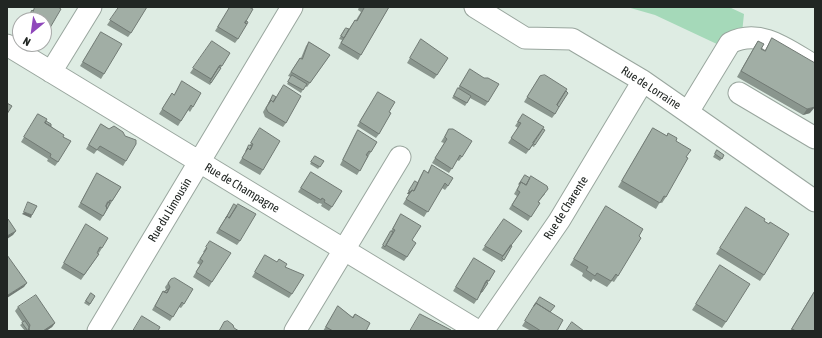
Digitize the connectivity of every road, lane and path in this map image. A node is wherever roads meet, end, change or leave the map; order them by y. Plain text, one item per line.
1 (91, 7) edge
2 (292, 7) edge
3 (474, 7) edge
4 (7, 45) edge
5 (815, 66) edge
6 (51, 72) junction
7 (643, 81) junction
8 (739, 93) dead end
9 (688, 112) junction
10 (813, 133) edge
11 (400, 157) dead end
12 (199, 162) junction
13 (814, 198) edge
14 (344, 250) junction
15 (98, 331) edge
16 (295, 331) edge
17 (478, 331) edge
18 (483, 331) edge

1 - 6 street
2 - 12 street, Rue du Limousin
3 - 7 street, Rue de Lorraine
4 - 6 street, Rue de Champagne
5 - 9 street
6 - 12 street, Rue de Champagne
7 - 9 street, Rue de Lorraine
7 - 18 street, Rue de Charente
8 - 10 street
9 - 13 street, Rue de Lorraine
11 - 14 street
12 - 14 street, Rue de Champagne
12 - 15 street, Rue du Limousin
14 - 16 street
14 - 17 street, Rue de Champagne

